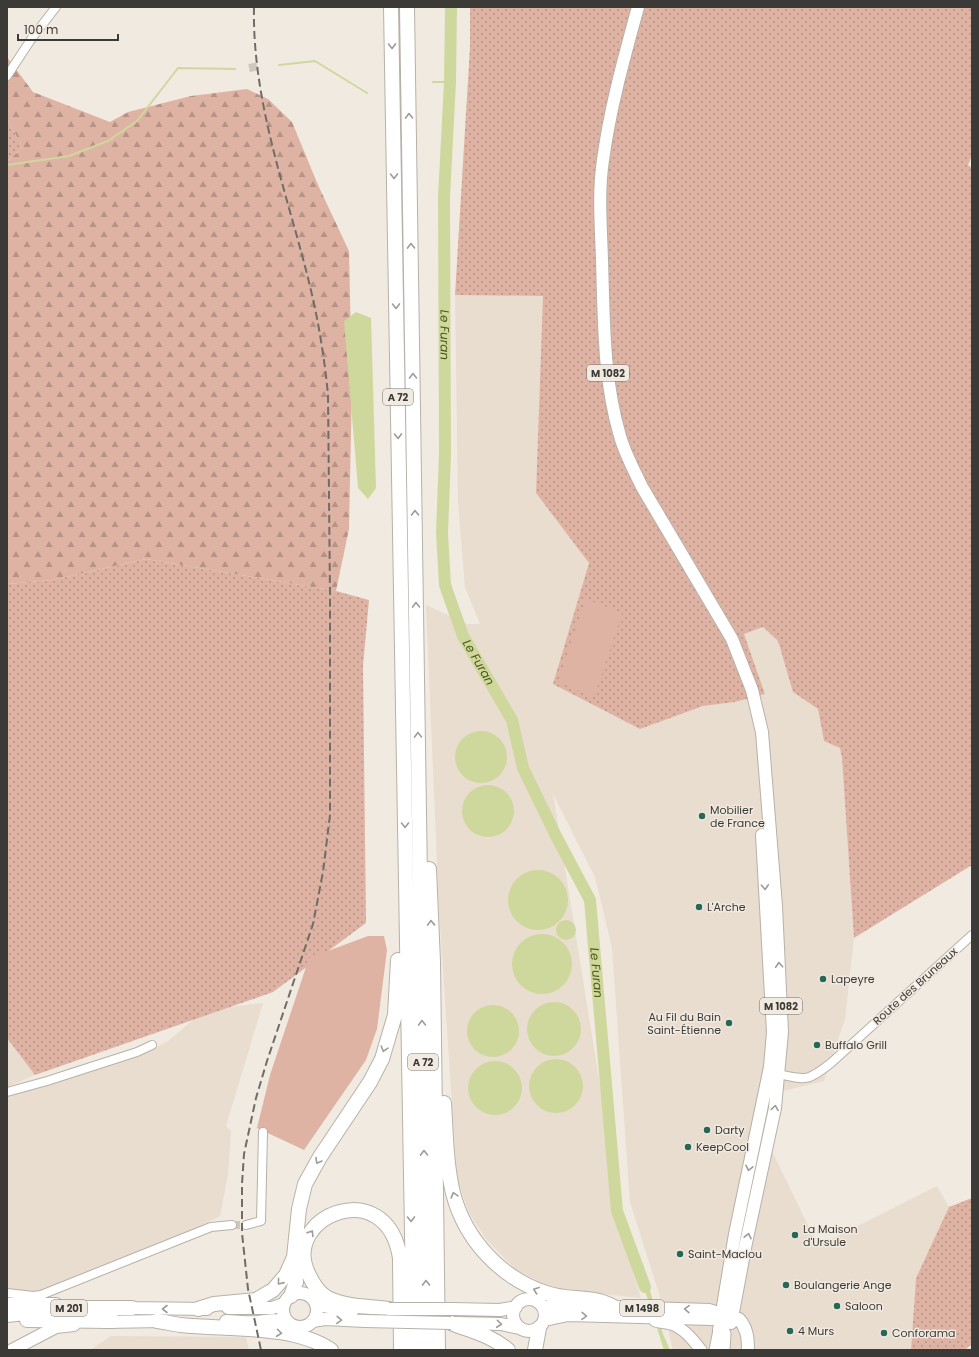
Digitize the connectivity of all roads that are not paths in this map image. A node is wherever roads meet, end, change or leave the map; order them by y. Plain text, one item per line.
1 (56, 7) edge
2 (391, 7) edge
3 (407, 7) edge
4 (638, 7) edge
5 (7, 76) edge
6 (418, 774) junction
7 (407, 916) junction
8 (972, 935) edge
9 (433, 962) junction
10 (152, 1045) dead end
11 (774, 1070) junction
12 (7, 1092) edge
13 (757, 1128) junction
14 (770, 1130) junction
15 (263, 1132) dead end
16 (232, 1225) tunnel mouth
17 (246, 1225) tunnel mouth
18 (294, 1257) junction
19 (727, 1280) junction
20 (7, 1293) edge
21 (287, 1300) junction
22 (316, 1303) junction
23 (7, 1304) edge
24 (516, 1307) junction
25 (543, 1307) junction
26 (614, 1307) junction
27 (132, 1308) junction
28 (198, 1309) junction
29 (389, 1309) junction
30 (7, 1315) edge
31 (452, 1316) junction
32 (650, 1318) junction
33 (726, 1319) junction
34 (7, 1321) edge
35 (113, 1321) junction
36 (157, 1321) junction
37 (313, 1321) junction
38 (289, 1324) junction
39 (542, 1324) junction
40 (519, 1328) junction
41 (12, 1350) edge
42 (332, 1350) edge
43 (401, 1350) edge
44 (414, 1350) edge
45 (427, 1350) edge
46 (438, 1350) edge
47 (508, 1350) edge
48 (535, 1350) edge
49 (700, 1350) edge
50 (715, 1350) edge
51 (725, 1350) edge
52 (745, 1350) edge
53 (748, 1350) edge

1 - 5 street
2 -> 7 highway, A 72
6 -> 3 highway, A 72
4 - 11 main road, M 1082
9 -> 6 highway
45 -> 6 highway, A 72
7 -> 18 highway
7 -> 44 highway, A 72
8 - 11 street, Route des Bruneaux
26 -> 9 highway
9 - 46 highway
10 - 12 street
11 - 13 main road, M 1082
14 -> 11 main road, M 1082
13 - 14 main road
13 -> 19 main road, M 1082
33 -> 14 main road, M 1082
15 - 17 street
16 - 20 street
18 - 21 highway
18 -> 28 highway
19 - 33 main road, M 1082
19 - 33 main road
21 - 22 main road
21 - 28 main road, M 201
21 - 38 main road
22 - 29 main road
22 - 37 main road
23 - 27 main road
24 - 25 main road
24 - 31 main road
24 - 40 main road
25 - 26 main road, M 1498
25 - 39 main road
33 -> 26 main road, M 1498
28 -> 27 main road, M 201
27 - 30 highway, M 201
29 - 31 main road, bridge
29 -> 43 highway
37 -> 31 main road, bridge
31 -> 40 main road
31 - 47 highway
32 - 33 main road, M 1498
39 -> 32 main road, M 1498
32 - 49 main road
33 - 50 main road, M 1082
33 - 51 main road
33 - 52 main road
33 - 53 main road
34 - 35 highway, M 201
35 - 36 main road, M 201
35 - 41 main road
36 - 38 main road, M 201
36 -> 42 highway
37 - 38 main road
39 - 40 main road
39 - 48 highway

